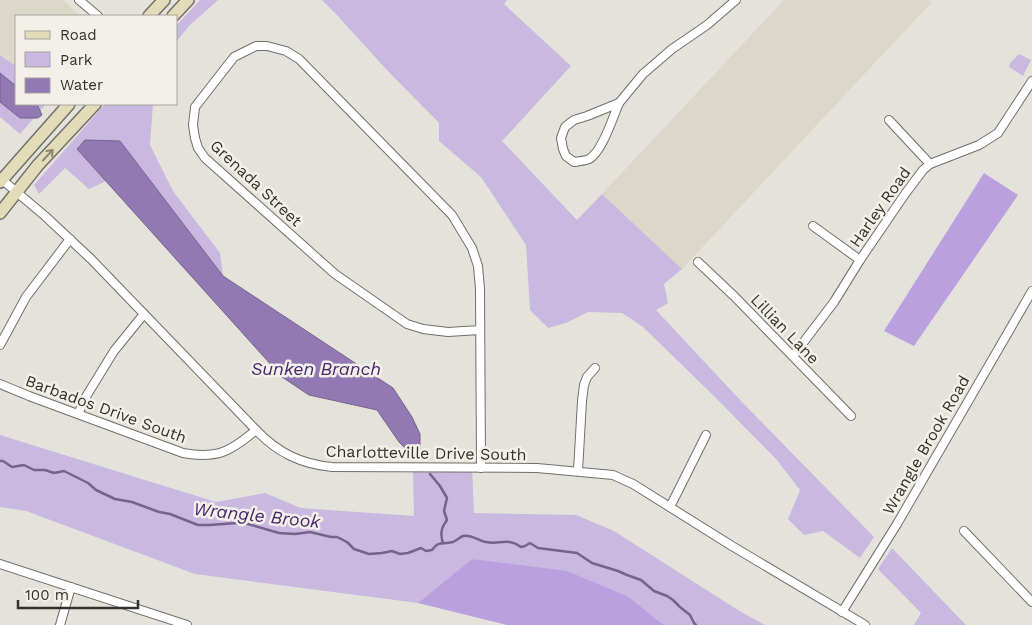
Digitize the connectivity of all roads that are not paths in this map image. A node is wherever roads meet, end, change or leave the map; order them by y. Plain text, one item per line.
1 (80, 0) edge
2 (164, 0) edge
3 (188, 0) edge
4 (736, 0) edge
5 (97, 15) edge
6 (149, 15) edge
7 (174, 15) edge
8 (1032, 81) edge
9 (618, 103) junction
10 (68, 105) edge
11 (94, 105) edge
12 (889, 120) dead end
13 (930, 164) junction
14 (1, 179) edge
15 (17, 192) junction
16 (0, 213) edge
17 (813, 226) dead end
18 (70, 239) junction
19 (860, 260) junction
20 (698, 262) dead end
21 (1032, 291) edge
22 (144, 314) junction
23 (480, 330) junction
24 (0, 345) edge
25 (793, 356) junction
26 (595, 368) dead end
27 (0, 384) edge
28 (78, 414) junction
29 (852, 416) dead end
30 (256, 430) junction
31 (706, 435) dead end
32 (481, 468) junction
33 (578, 471) junction
34 (670, 507) junction
35 (964, 531) dead end
36 (0, 564) edge
37 (71, 587) junction
38 (1032, 600) edge
39 (842, 612) junction
40 (162, 621) edge
41 (60, 625) edge
42 (187, 625) edge
43 (865, 625) edge

1 - 5 street
2 - 6 main road
3 - 7 main road
4 - 9 street
8 - 13 street, Harley Road
9 - 9 street
10 - 14 main road
15 -> 11 main road
12 - 13 street
13 - 19 street, Harley Road
14 - 15 street, Charlotteville Drive South
15 - 16 main road
15 - 18 street, Charlotteville Drive South
17 - 19 street
18 - 22 street, Charlotteville Drive South
18 - 24 street
19 - 25 street, Harley Road
20 - 25 street, Lillian Lane
21 - 39 street, Wrangle Brook Road
22 - 28 street
22 - 30 street, Charlotteville Drive South
23 - 23 street, Grenada Street
23 - 32 street, Grenada Street
25 - 29 street, Lillian Lane
26 - 33 street
27 - 28 street, Barbados Drive South
28 - 30 street, Barbados Drive South
30 - 32 street, Charlotteville Drive South
31 - 34 street
32 - 33 street, Charlotteville Drive South
33 - 34 street, Charlotteville Drive South
34 - 39 street, Charlotteville Drive South
35 - 38 street
36 - 37 street
37 - 40 street
37 - 41 street
39 - 43 street, Charlotteville Drive South
40 - 42 street

